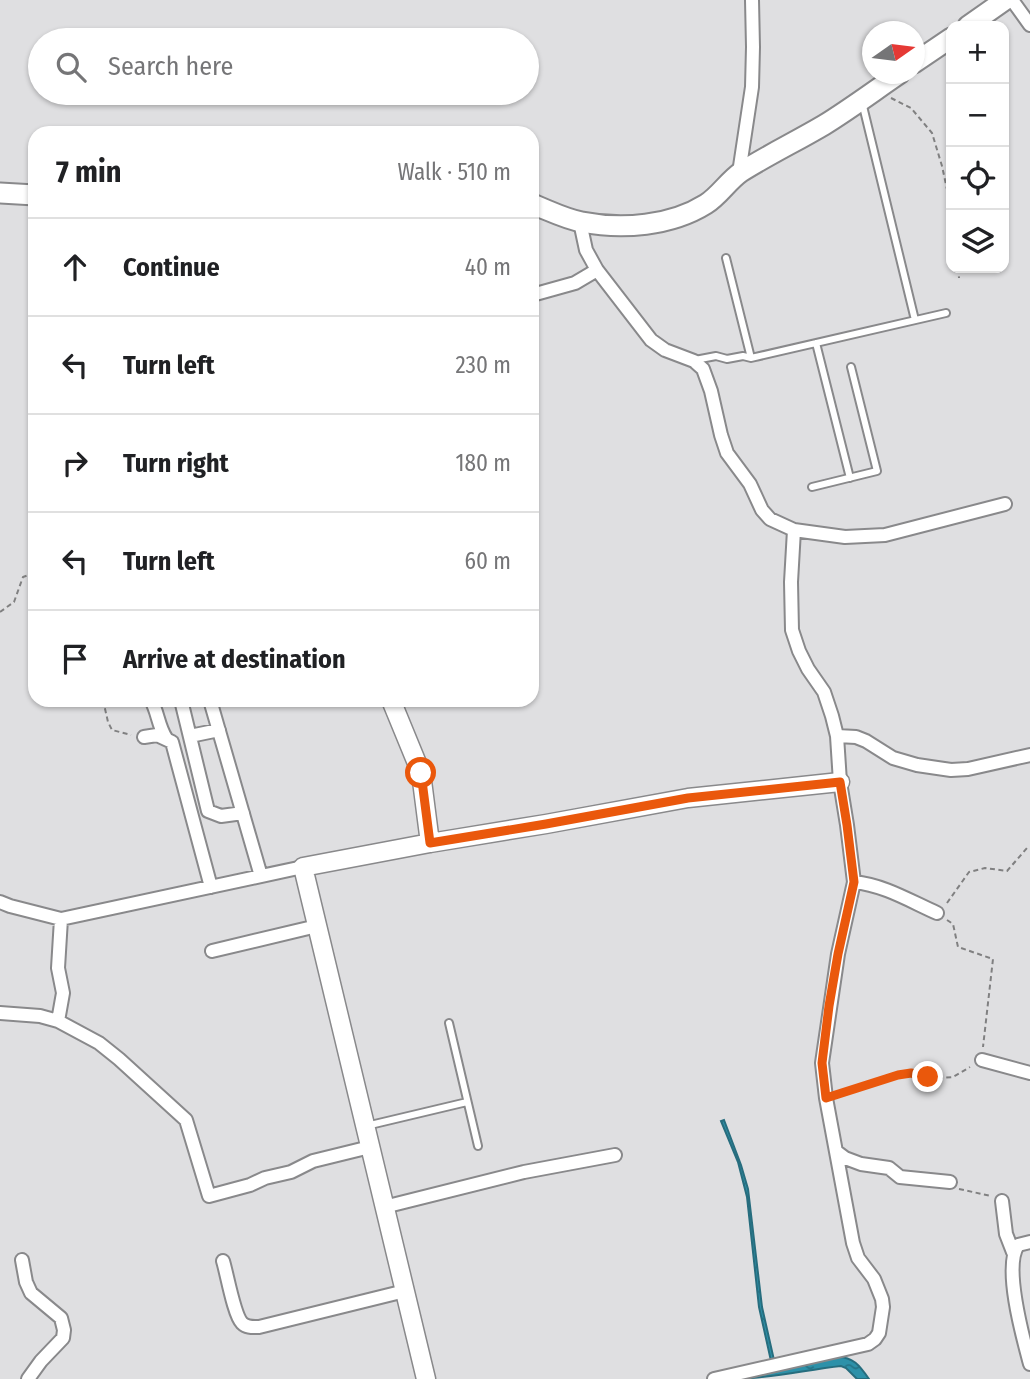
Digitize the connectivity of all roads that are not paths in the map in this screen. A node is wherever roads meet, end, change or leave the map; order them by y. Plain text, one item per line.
1 (752, 0) edge
2 (1005, 0) edge
3 (1012, 0) edge
4 (975, 21) edge
5 (1030, 26) edge
6 (946, 41) edge
7 (925, 56) edge
8 (884, 84) edge
9 (868, 95) junction
10 (739, 173) junction
11 (0, 193) edge
12 (28, 195) edge
13 (539, 207) edge
14 (580, 222) junction
15 (726, 258) dead end
16 (597, 270) junction
17 (539, 293) edge
18 (946, 313) dead end
19 (915, 320) junction
20 (816, 343) junction
21 (751, 358) junction
22 (694, 361) junction
23 (850, 367) dead end
24 (850, 478) junction
25 (812, 487) dead end
26 (1005, 504) dead end
27 (794, 530) junction
28 (154, 707) edge
29 (183, 707) edge
30 (212, 707) edge
31 (394, 707) edge
32 (219, 730) junction
33 (190, 736) junction
34 (838, 736) junction
35 (144, 737) road end
36 (166, 738) junction
37 (1030, 754) edge
38 (840, 782) junction
39 (243, 813) junction
40 (430, 843) junction
41 (303, 867) junction
42 (261, 876) junction
43 (854, 882) junction
44 (211, 887) junction
45 (0, 902) edge
46 (937, 913) road end
47 (61, 919) junction
48 (317, 926) junction
49 (212, 951) dead end
50 (0, 1013) edge
51 (58, 1021) junction
52 (449, 1023) dead end
53 (982, 1060) road end
54 (1030, 1073) edge
55 (467, 1102) junction
56 (364, 1126) junction
57 (478, 1146) dead end
58 (370, 1147) junction
59 (837, 1152) junction
60 (615, 1155) dead end
61 (950, 1182) road end
62 (1002, 1201) road end
63 (384, 1207) junction
64 (1030, 1242) edge
65 (1013, 1252) junction
66 (22, 1261) dead end
67 (223, 1261) dead end
68 (405, 1292) junction
69 (1030, 1364) edge
70 (28, 1379) edge
71 (426, 1379) edge
72 (714, 1379) edge

1 - 10 street
2 - 4 main road
3 - 5 street
6 - 7 main road
8 - 9 main road
9 - 10 main road
9 - 19 lane
10 - 14 main road
11 - 12 main road
13 - 14 main road
14 - 16 street
15 - 21 lane
16 - 17 street
16 - 22 street
18 - 19 lane
19 - 20 lane
20 - 21 lane
20 - 24 lane
21 - 22 lane
22 - 27 street
23 - 24 lane
24 - 25 lane
26 - 27 street
27 - 34 street
28 - 36 street
29 - 33 street
30 - 32 street
31 - 40 street
32 - 33 street
32 - 39 street
33 - 39 street
34 - 37 street
34 - 38 street
35 - 36 street
36 - 44 street
38 - 40 street
38 - 43 street
39 - 42 street
40 - 41 street
41 - 42 street
41 - 48 street
42 - 44 street
43 - 46 street
43 - 59 street
44 - 47 street
45 - 47 street
47 - 51 street
48 - 49 street
48 - 56 street
50 - 51 street
51 - 58 street
52 - 55 lane
53 - 54 street
55 - 56 lane
55 - 57 lane
56 - 58 street
58 - 63 street
59 - 61 street
59 - 72 street
60 - 63 street
62 - 65 street
63 - 68 street
64 - 65 street
65 - 69 street
66 - 70 street
67 - 68 street
68 - 71 street

